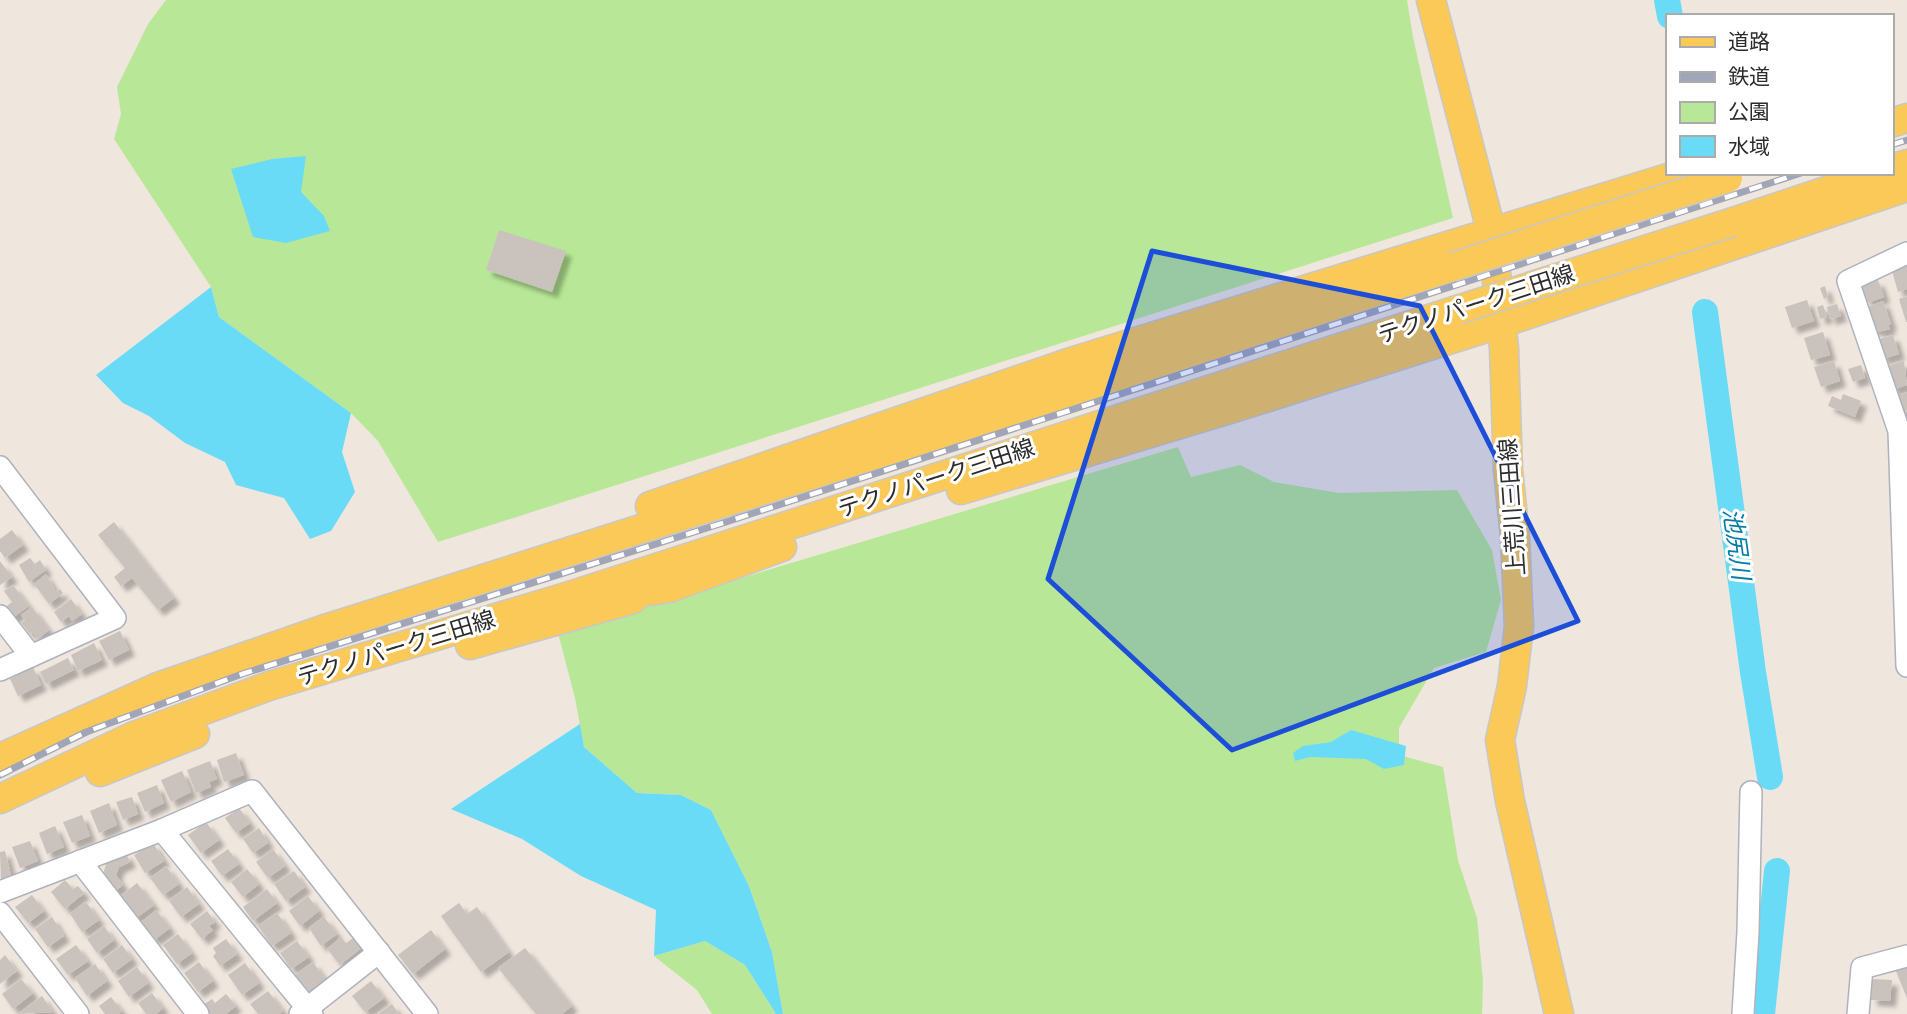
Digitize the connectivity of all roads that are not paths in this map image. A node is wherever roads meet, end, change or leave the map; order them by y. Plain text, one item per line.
1 (1431, 0) edge
2 (1678, 175) edge
3 (1874, 175) edge
4 (1735, 176) edge
5 (1907, 187) edge
6 (1492, 234) junction
7 (1907, 253) edge
8 (1502, 323) junction
9 (0, 467) edge
10 (1904, 488) edge
11 (565, 537) junction
12 (669, 588) junction
13 (566, 597) junction
14 (371, 614) junction
15 (0, 616) edge
16 (31, 656) junction
17 (1907, 666) edge
18 (0, 670) edge
19 (0, 741) edge
20 (0, 758) edge
21 (1751, 792) dead end
22 (0, 799) edge
23 (0, 816) edge
24 (162, 830) junction
25 (80, 861) junction
26 (0, 892) edge
27 (0, 914) edge
28 (379, 952) junction
29 (1907, 956) edge
30 (307, 1012) edge
31 (78, 1014) edge
32 (198, 1014) edge
33 (427, 1014) edge
34 (1559, 1014) edge
35 (1743, 1014) edge
36 (1858, 1014) edge

1 - 6 main road, 上荒川三田線
2 - 6 main road
3 - 13 main road, テクノパーク三田線, bridge
4 - 14 main road, テクノパーク三田線, bridge
5 - 8 main road
6 - 8 main road, 上荒川三田線
6 - 11 main road
7 - 10 street
8 - 12 main road
8 - 34 main road, 上荒川三田線
9 - 16 street
10 - 17 street
11 - 14 main road
11 - 19 main road
12 - 13 main road
12 - 23 main road
13 - 22 main road, テクノパーク三田線
14 - 20 main road, テクノパーク三田線
15 - 16 street
16 - 18 street
21 - 35 street
24 - 25 street
24 - 28 street
24 - 30 street
25 - 26 street
25 - 32 street
27 - 31 street
28 - 30 street
28 - 33 street
29 - 36 street

